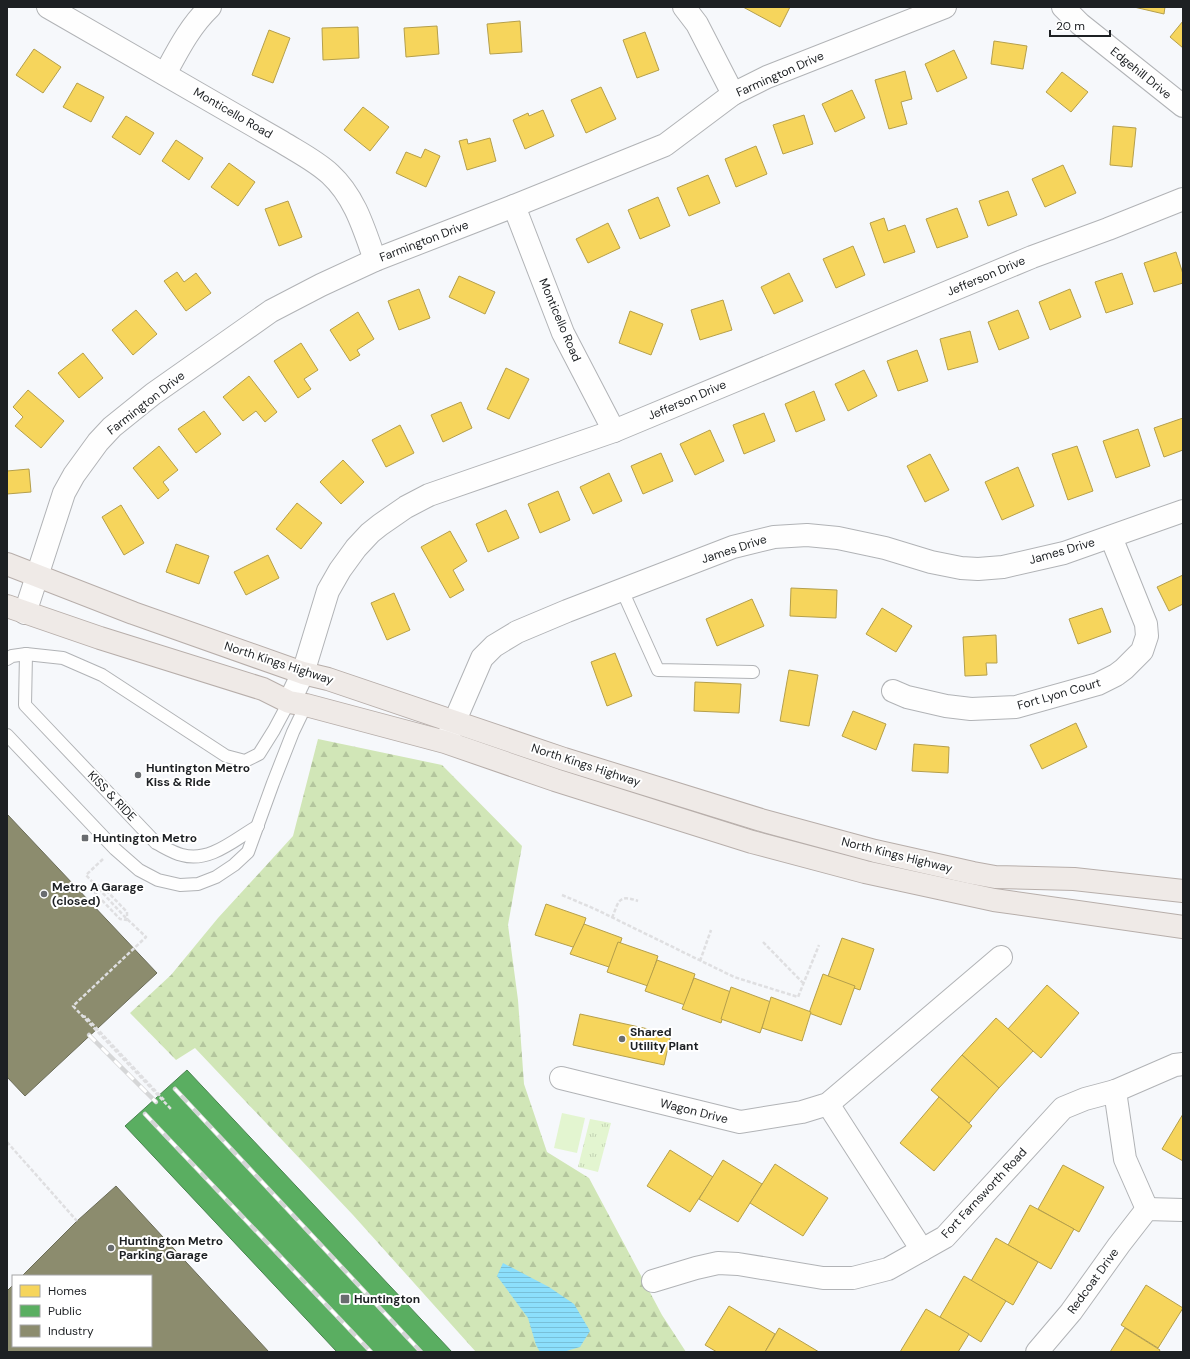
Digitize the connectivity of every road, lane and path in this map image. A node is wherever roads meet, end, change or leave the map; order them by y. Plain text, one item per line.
1 (48, 7) edge
2 (210, 7) edge
3 (684, 7) edge
4 (945, 7) edge
5 (1063, 7) edge
6 (165, 74) junction
7 (733, 94) junction
8 (1183, 106) edge
9 (1183, 199) edge
10 (514, 206) junction
11 (375, 260) junction
12 (614, 431) junction
13 (1183, 511) edge
14 (1111, 537) junction
15 (7, 564) edge
16 (37, 576) junction
17 (622, 590) junction
18 (16, 610) edge
19 (26, 654) junction
20 (7, 659) edge
21 (753, 672) dead end
22 (303, 673) junction
23 (893, 691) dead end
24 (297, 703) junction
25 (455, 721) junction
26 (7, 735) edge
27 (445, 742) junction
28 (258, 826) junction
29 (105, 858) dead end
30 (1183, 891) edge
31 (562, 895) dead end
32 (638, 901) dead end
33 (612, 918) junction
34 (1183, 927) edge
35 (711, 930) dead end
36 (763, 942) dead end
37 (818, 945) dead end
38 (1001, 957) dead end
39 (700, 961) junction
40 (803, 983) junction
41 (81, 1016) junction
42 (83, 1020) dead end
43 (1183, 1064) edge
44 (561, 1078) dead end
45 (1115, 1091) junction
46 (828, 1104) junction
47 (7, 1142) edge
48 (1147, 1210) junction
49 (1183, 1210) edge
50 (77, 1221) dead end
51 (922, 1250) junction
52 (653, 1281) dead end
53 (1037, 1352) edge

1 - 6 street, Monticello Road
2 - 6 street
3 - 7 street
4 - 7 street, Farmington Drive
5 - 8 street, Edgehill Drive
6 - 11 street, Monticello Road
7 - 10 street, Farmington Drive
9 - 12 street, Jefferson Drive
10 - 11 street, Farmington Drive
10 - 12 street, Monticello Road
11 - 16 street, Farmington Drive
12 - 22 street, Jefferson Drive
13 - 14 street, James Drive
14 - 17 street, James Drive
14 - 23 street, Fort Lyon Court
15 - 16 main road, North Kings Highway
16 - 18 street, Farmington Drive
16 - 22 main road, North Kings Highway
17 - 21 lane
17 - 25 street, James Drive
18 - 24 main road, North Kings Highway
19 - 20 lane
19 - 24 lane
19 - 28 lane, KISS & RIDE
22 - 24 street, Jefferson Drive
22 - 25 main road, North Kings Highway
24 - 27 main road, North Kings Highway
24 - 28 lane
25 - 27 street, James Drive
25 - 30 main road, North Kings Highway
26 - 28 lane
27 - 34 main road, North Kings Highway
29 - 41 path
31 - 33 path
32 - 33 path
33 - 39 path
35 - 39 path
36 - 40 path
37 - 40 path
38 - 46 street, Wagon Drive
39 - 40 path
41 - 41 path
41 - 42 path
43 - 45 street, Fort Farnsworth Road
44 - 46 street, Wagon Drive
45 - 48 street
45 - 51 street, Fort Farnsworth Road
46 - 51 street
47 - 50 path
48 - 49 street
48 - 53 street, Redcoat Drive
51 - 52 street, Fort Farnsworth Road

